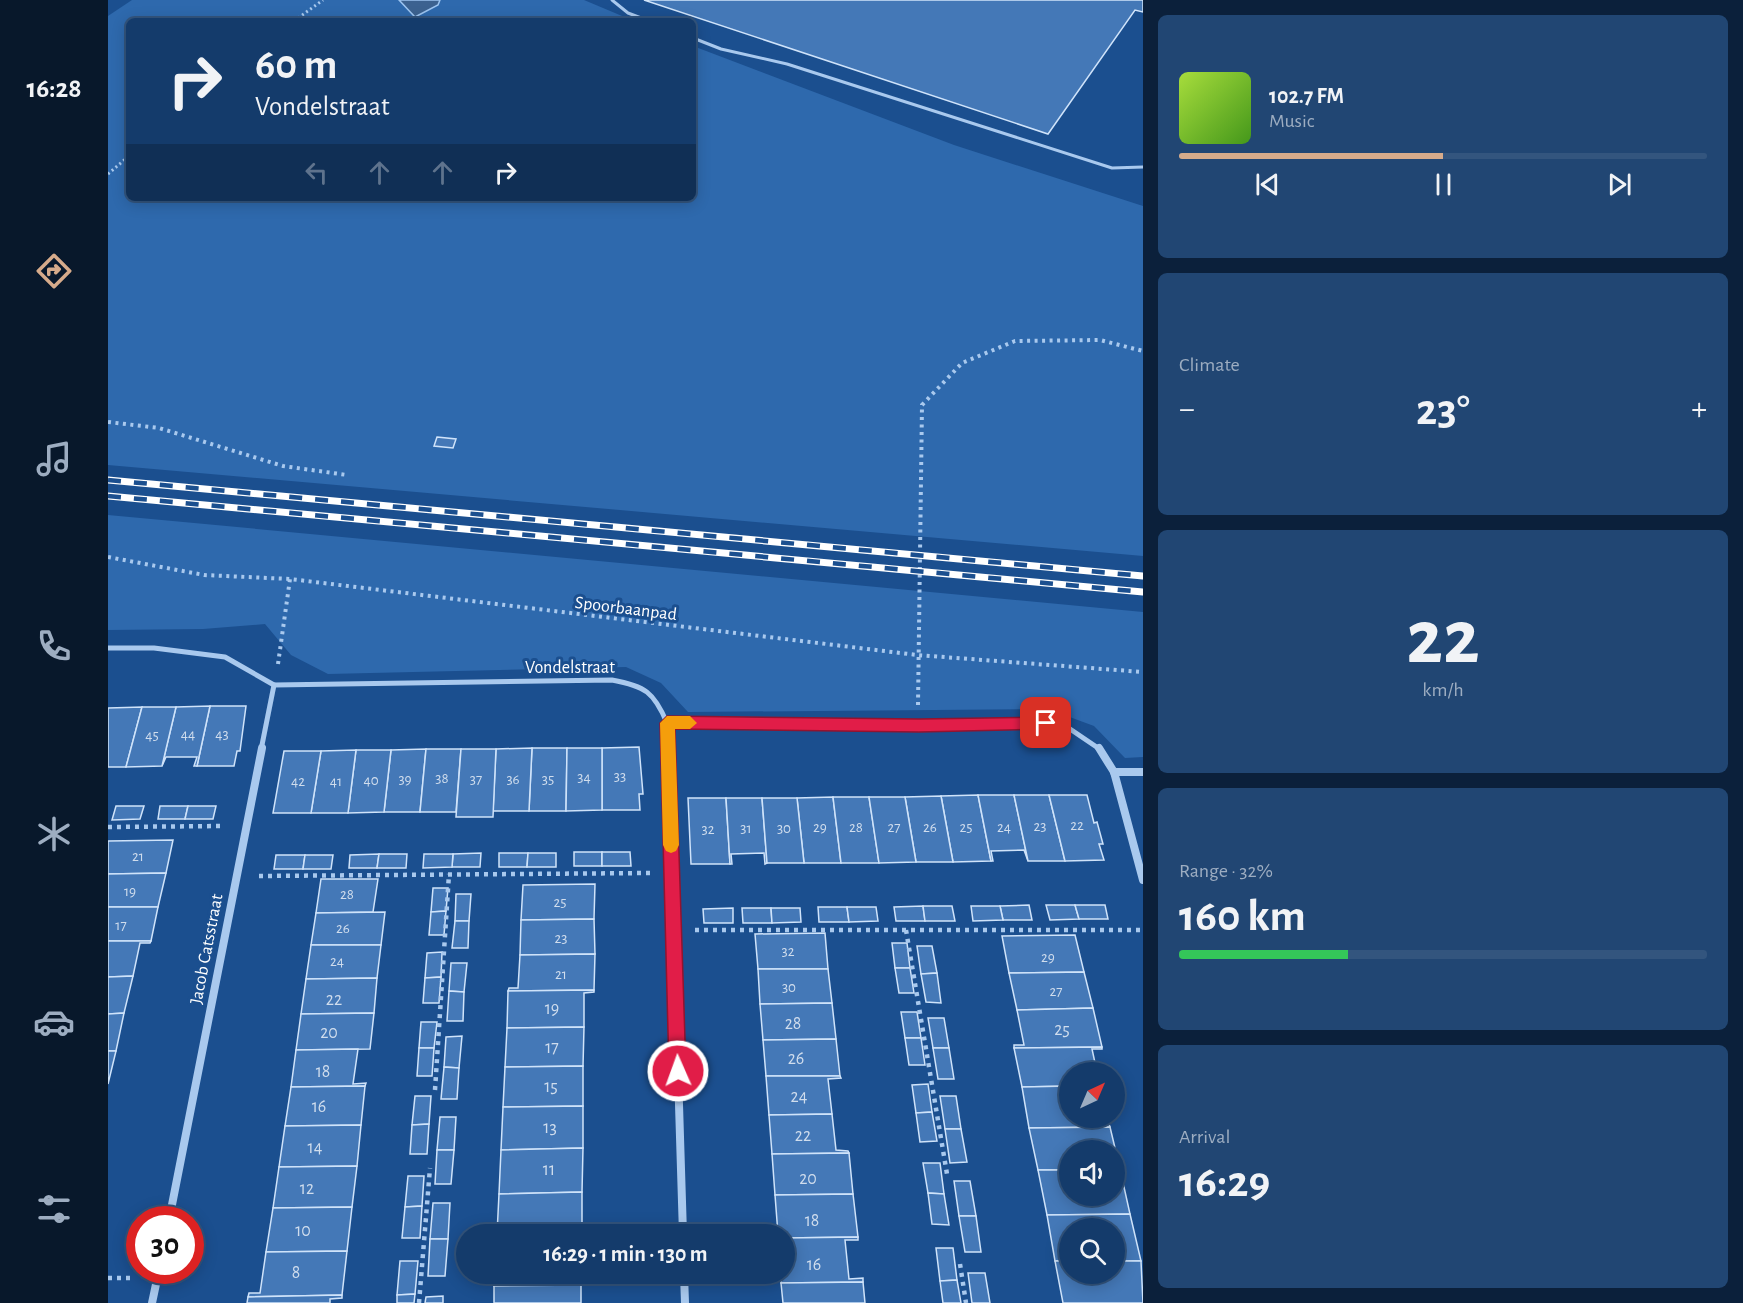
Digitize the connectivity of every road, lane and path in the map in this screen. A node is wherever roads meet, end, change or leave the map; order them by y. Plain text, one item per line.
1 (323, 0) edge
2 (612, 0) edge
3 (298, 18) edge
4 (641, 18) edge
5 (696, 39) edge
6 (126, 159) edge
7 (1143, 167) edge
8 (108, 174) edge
9 (1143, 351) edge
10 (108, 422) edge
11 (347, 475) dead end
12 (108, 557) edge
13 (290, 579) junction
14 (108, 648) edge
15 (917, 656) junction
16 (1143, 672) edge
17 (274, 685) junction
18 (667, 723) junction
19 (919, 726) junction
20 (1114, 772) junction
21 (1143, 772) edge
22 (247, 826) junction
23 (108, 827) edge
24 (672, 873) junction
25 (449, 874) junction
26 (237, 876) junction
27 (1143, 880) edge
28 (674, 930) junction
29 (906, 930) junction
30 (1143, 930) edge
31 (435, 1090) dead end
32 (430, 1168) dead end
33 (947, 1174) dead end
34 (172, 1206) edge
35 (683, 1224) edge
36 (960, 1264) dead end
37 (156, 1284) edge
38 (684, 1284) edge
39 (152, 1303) edge
40 (419, 1303) edge
41 (685, 1303) edge
42 (966, 1303) edge

1 - 3 path
2 - 4 lane
5 - 7 lane
6 - 8 path
9 - 15 path
10 - 11 path
12 - 13 path, Spoorbaanpad
13 - 15 path, Spoorbaanpad
13 - 17 path
14 - 17 street
15 - 16 path, Spoorbaanpad
15 - 19 path
17 - 18 street, Vondelstraat
17 - 22 street, Jacob Catsstraat
18 - 19 street
18 - 24 street
19 - 20 street
20 - 21 street
20 - 27 street
22 - 23 path
22 - 26 street, Jacob Catsstraat
24 - 25 path
24 - 28 street
25 - 26 path
25 - 31 path
26 - 34 street, Jacob Catsstraat
28 - 29 path
28 - 35 street
29 - 30 path
29 - 33 path
32 - 40 path
36 - 42 path
37 - 39 street
38 - 41 street

